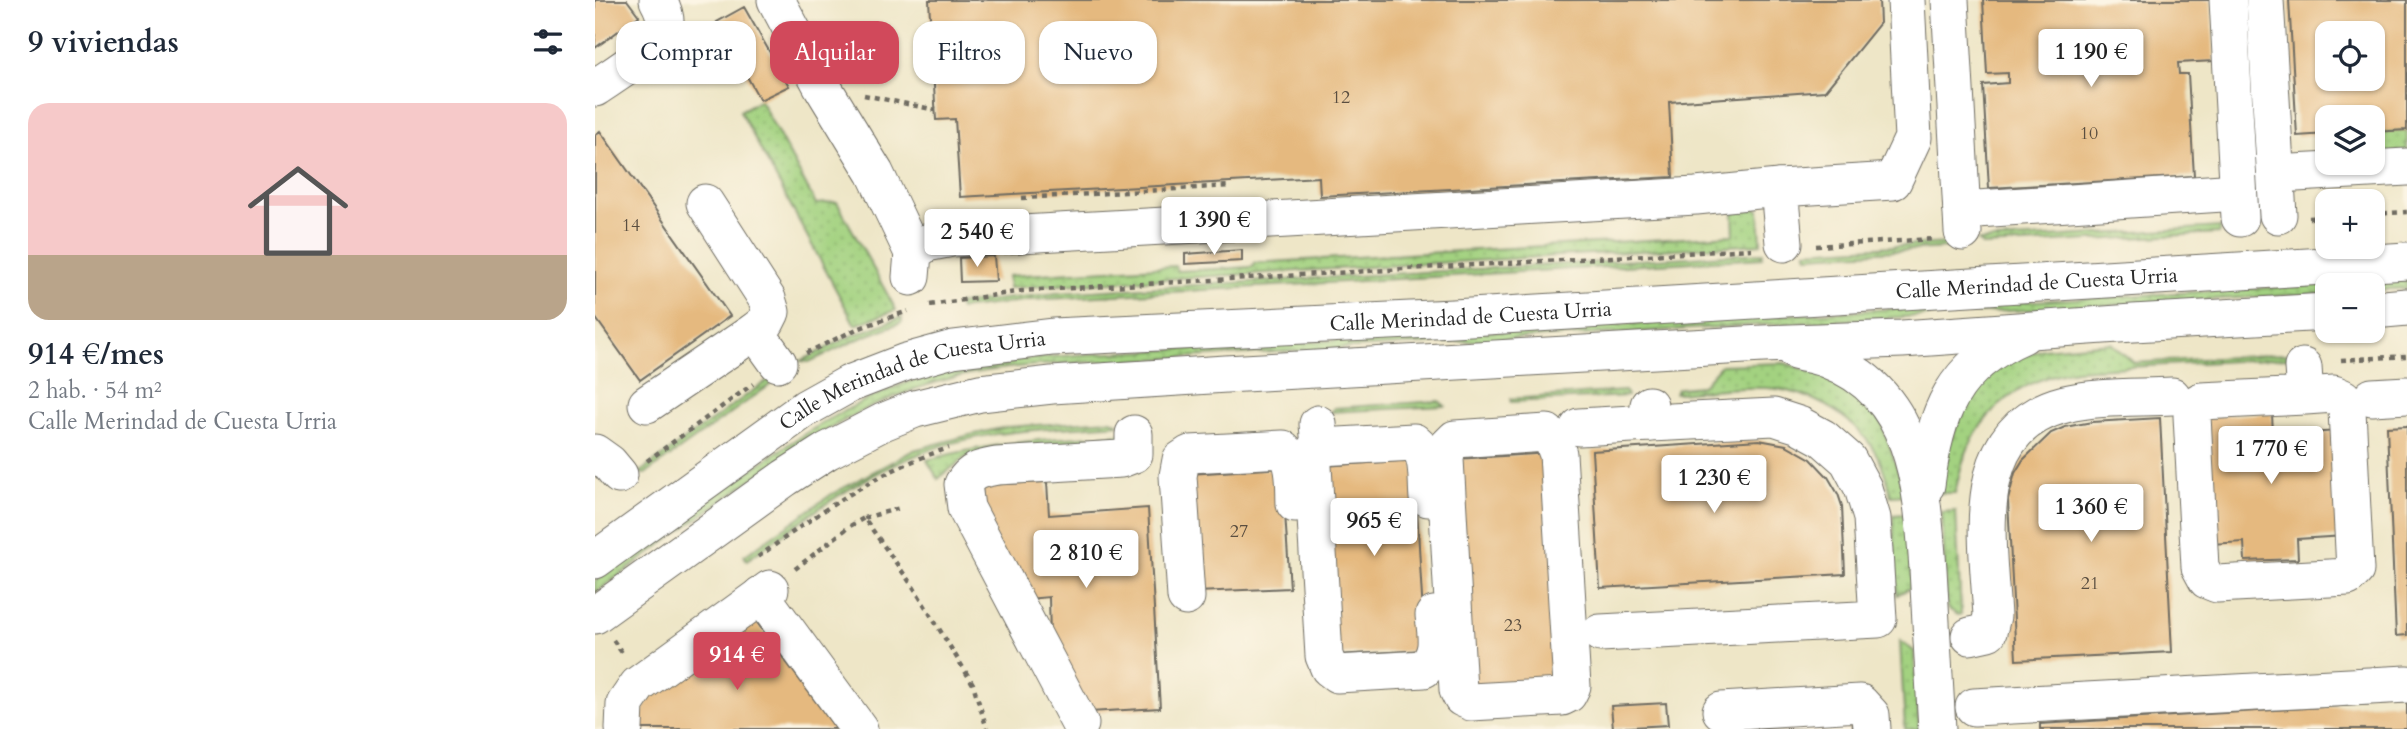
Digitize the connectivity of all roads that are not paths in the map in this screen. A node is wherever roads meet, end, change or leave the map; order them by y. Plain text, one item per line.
1 (658, 0) edge
2 (776, 0) edge
3 (1906, 0) edge
4 (1950, 0) edge
5 (2228, 0) edge
6 (2265, 0) edge
7 (595, 88) edge
8 (2407, 167) edge
9 (2276, 174) junction
10 (1779, 188) junction
11 (705, 203) dead end
12 (2278, 215) dead end
13 (1784, 243) dead end
14 (2407, 261) edge
15 (2407, 307) edge
16 (2385, 309) edge
17 (2315, 313) edge
18 (2036, 330) junction
19 (755, 331) junction
20 (1763, 344) junction
21 (778, 363) dead end
22 (2304, 381) joint
23 (2172, 396) dead end
24 (647, 404) dead end
25 (1469, 426) joint
26 (1579, 428) dead end
27 (1134, 433) dead end
28 (1319, 435) joint
29 (1923, 504) junction
30 (595, 560) edge
31 (1186, 597) dead end
32 (1300, 597) dead end
33 (595, 615) edge
34 (1600, 633) dead end
35 (1970, 636) dead end
36 (2407, 684) edge
37 (1974, 707) dead end
38 (1721, 711) dead end
39 (2019, 717) edge
40 (1080, 724) dead end
41 (624, 729) edge
42 (859, 729) edge
43 (1872, 729) edge
44 (1937, 729) edge

1 - 7 street
2 - 10 street
3 - 10 street
4 - 5 street
6 - 9 street
8 - 9 street
9 - 12 street
10 - 13 street
11 - 19 street
14 - 30 street, Calle Merindad de Cuesta Urria
15 - 16 street
17 - 18 street, Calle Merindad de Cuesta Urria
18 - 20 street, Calle Merindad de Cuesta Urria
18 - 29 street
19 - 21 street
19 - 24 street
20 - 29 street
20 - 33 street, Calle Merindad de Cuesta Urria
22 - 22 street
23 - 35 street
25 - 25 street
26 - 34 street
27 - 40 street
28 - 28 street
29 - 44 street
31 - 32 street
36 - 39 street
37 - 39 street
38 - 43 street
41 - 42 street

